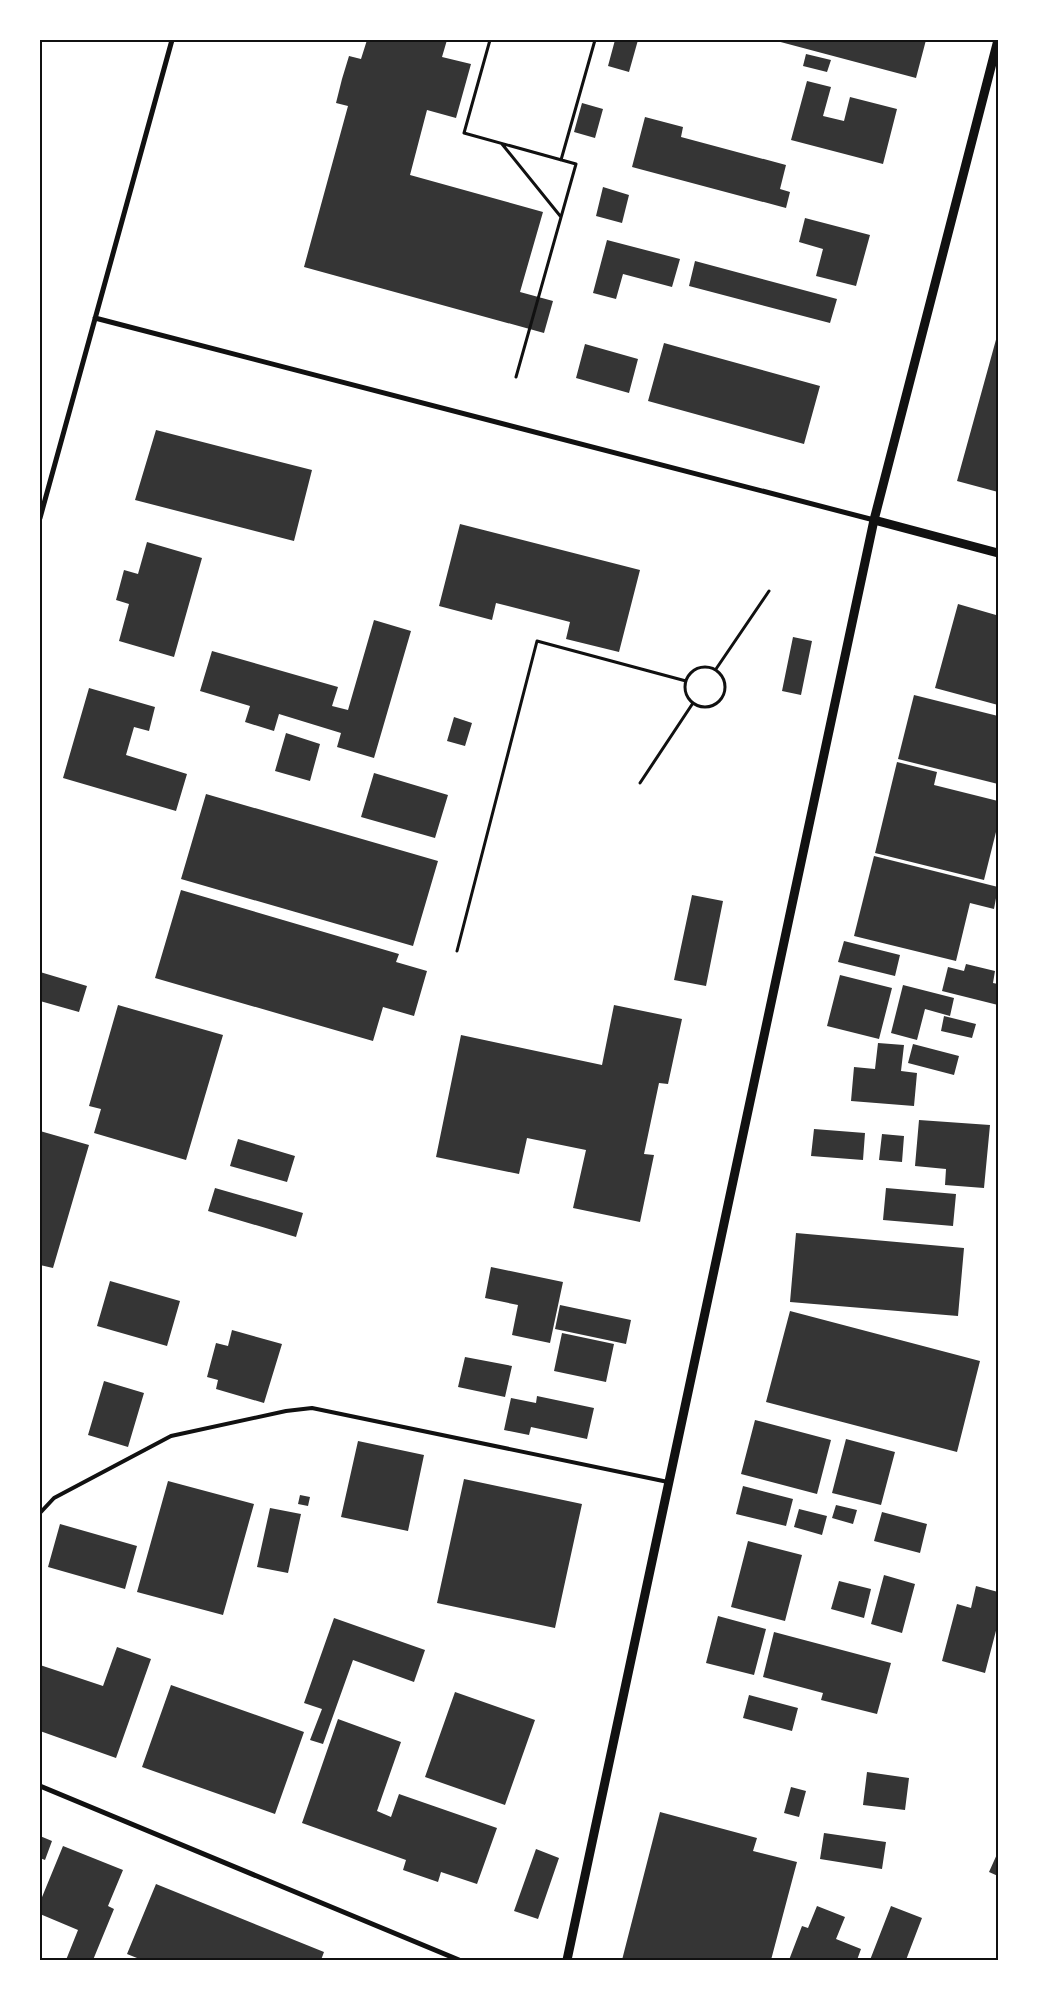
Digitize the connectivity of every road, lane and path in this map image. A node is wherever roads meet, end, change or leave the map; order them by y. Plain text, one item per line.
1 (172, 40) edge
2 (490, 40) edge
3 (595, 40) edge
4 (998, 40) edge
5 (502, 144) junction
6 (562, 160) junction
7 (561, 217) junction
8 (95, 318) junction
9 (516, 377) dead end
10 (40, 518) edge
11 (874, 520) junction
12 (998, 553) edge
13 (769, 591) dead end
14 (716, 669) junction
15 (686, 681) junction
16 (694, 703) junction
17 (640, 783) dead end
18 (457, 951) dead end
19 (669, 1483) junction
20 (40, 1513) edge
21 (40, 1786) edge
22 (459, 1960) edge
23 (567, 1960) edge

1 - 8 street
2 - 5 path
3 - 6 path
4 - 11 street
5 - 6 path
5 - 7 path
6 - 7 path
7 - 9 path
8 - 10 street
8 - 11 street
11 - 12 street
11 - 19 street
13 - 14 path
14 - 15 path
14 - 16 path
15 - 16 path
15 - 18 path
16 - 17 path
19 - 20 lane
19 - 23 street
21 - 22 street

